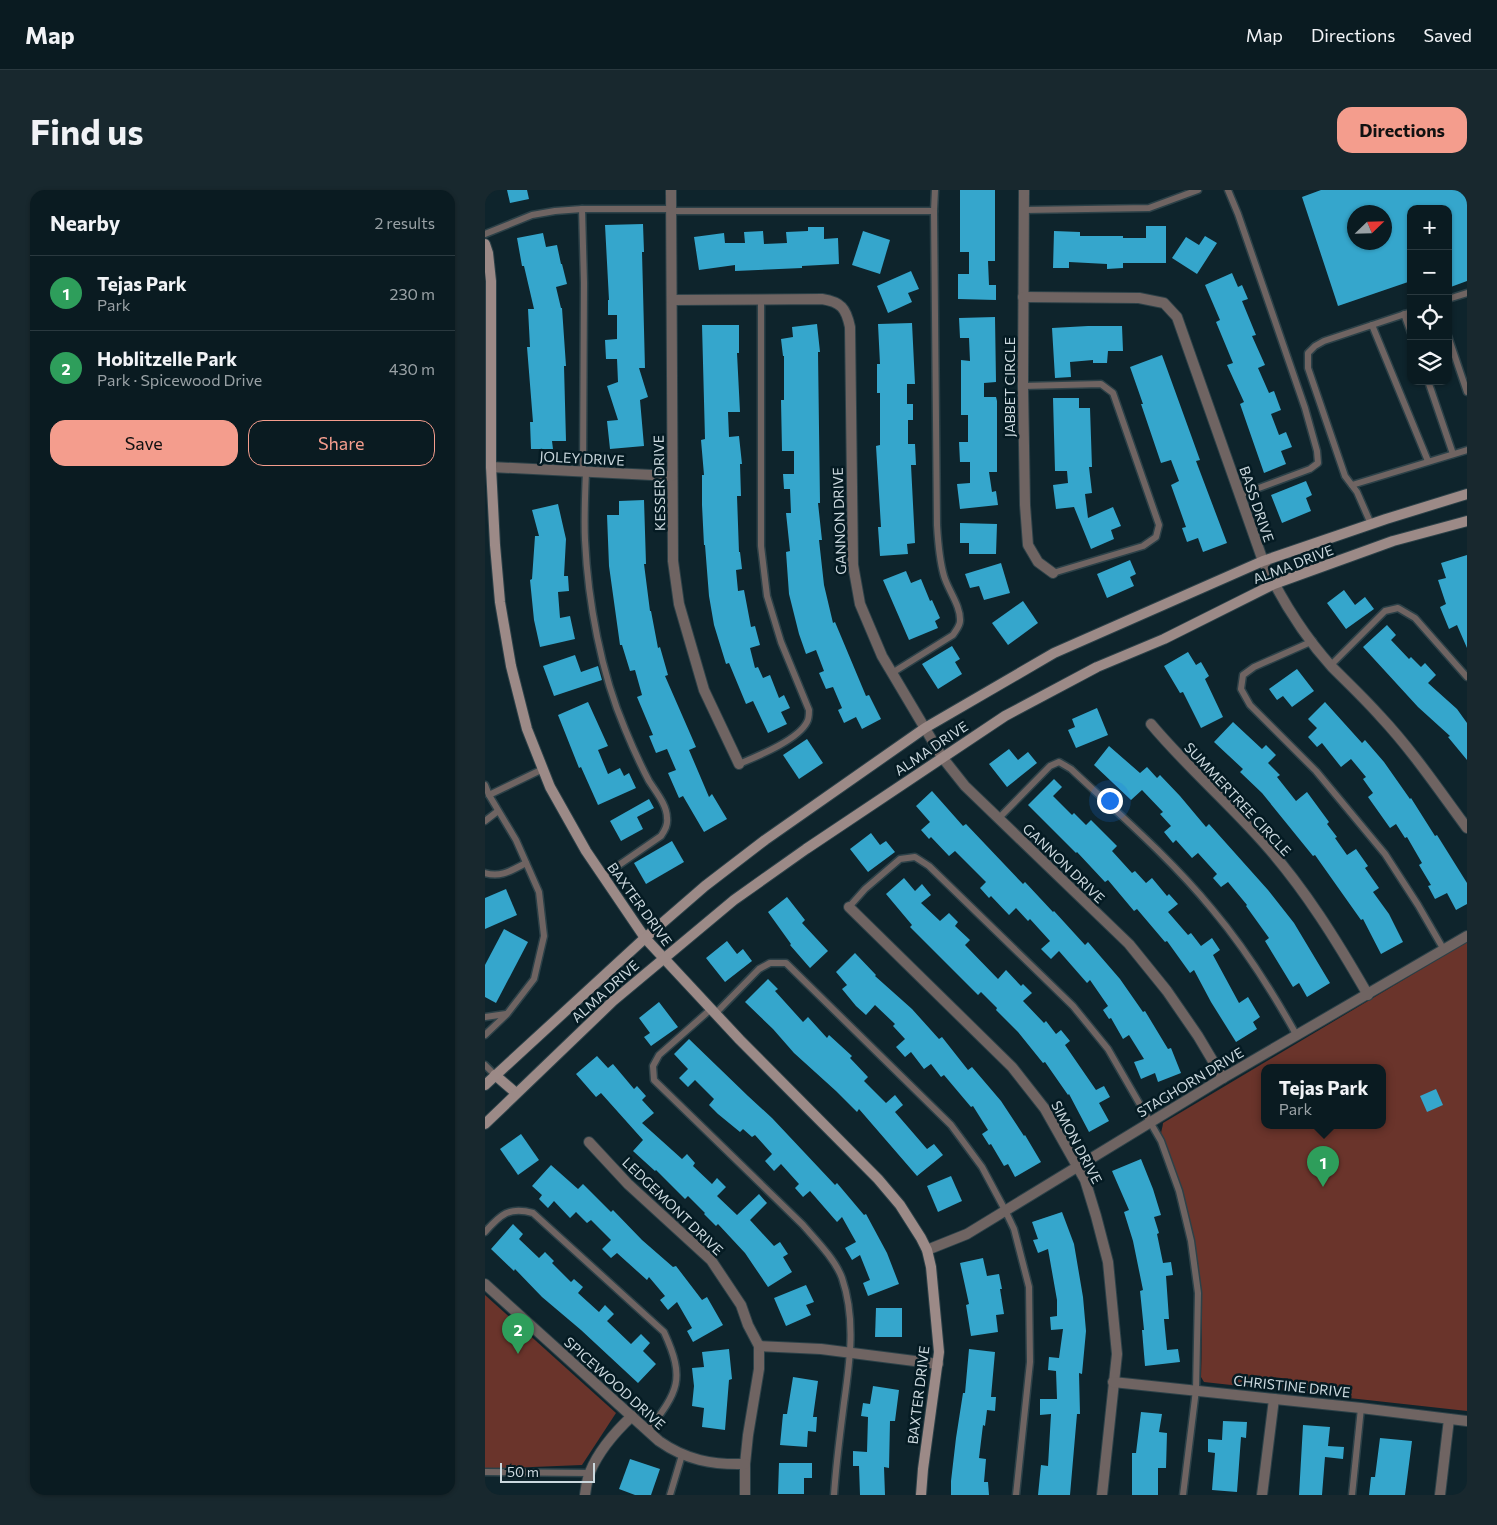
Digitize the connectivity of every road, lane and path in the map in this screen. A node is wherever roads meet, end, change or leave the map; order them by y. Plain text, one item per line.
1 (671, 190) edge
2 (935, 190) edge
3 (1024, 190) edge
4 (1198, 190) edge
5 (1228, 190) edge
6 (582, 208) junction
7 (671, 210) junction
8 (1024, 210) junction
9 (935, 211) junction
10 (485, 234) edge
11 (485, 244) edge
12 (1467, 292) edge
13 (1023, 297) junction
14 (1452, 298) edge
15 (672, 300) junction
16 (761, 300) junction
17 (1407, 313) edge
18 (1372, 325) junction
19 (1449, 340) edge
20 (1429, 385) edge
21 (1023, 386) junction
22 (1467, 392) edge
23 (1467, 450) edge
24 (1453, 454) junction
25 (1428, 461) junction
26 (491, 467) junction
27 (584, 472) junction
28 (672, 476) junction
29 (1352, 485) junction
30 (1467, 494) edge
31 (1240, 496) junction
32 (1467, 521) edge
33 (1371, 524) junction
34 (1263, 562) junction
35 (1053, 573) joint
36 (1274, 584) junction
37 (1313, 641) junction
38 (1331, 665) junction
39 (892, 673) junction
40 (1467, 677) edge
41 (1151, 724) dead end
42 (925, 728) junction
43 (942, 757) junction
44 (739, 764) joint
45 (543, 769) junction
46 (485, 785) edge
47 (489, 795) junction
48 (498, 811) junction
49 (998, 818) junction
50 (485, 821) edge
51 (1467, 828) edge
52 (526, 863) junction
53 (485, 873) edge
54 (603, 876) junction
55 (849, 907) joint
56 (1467, 936) edge
57 (645, 938) junction
58 (1444, 950) junction
59 (663, 958) junction
60 (1368, 995) junction
61 (713, 1011) junction
62 (507, 1014) junction
63 (485, 1017) edge
64 (485, 1035) edge
65 (1297, 1036) junction
66 (485, 1065) edge
67 (495, 1075) junction
68 (1223, 1078) junction
69 (485, 1085) edge
70 (516, 1093) junction
71 (1151, 1122) junction
72 (485, 1124) edge
73 (589, 1142) dead end
74 (1077, 1166) junction
75 (1005, 1210) junction
76 (485, 1232) edge
77 (927, 1250) junction
78 (485, 1284) edge
79 (759, 1346) junction
80 (851, 1354) junction
81 (938, 1364) junction
82 (1113, 1382) junction
83 (1196, 1390) junction
84 (1274, 1399) junction
85 (1361, 1408) junction
86 (632, 1416) junction
87 (1449, 1419) junction
88 (1467, 1421) edge
89 (648, 1431) junction
90 (682, 1455) junction
91 (745, 1464) junction
92 (485, 1472) edge
93 (589, 1473) junction
94 (585, 1495) edge
95 (670, 1495) edge
96 (745, 1495) edge
97 (833, 1495) edge
98 (921, 1495) edge
99 (1016, 1495) edge
100 (1103, 1495) edge
101 (1183, 1495) edge
102 (1262, 1495) edge
103 (1352, 1495) edge
104 (1440, 1495) edge

1 - 7 street, KESSER DRIVE
2 - 9 lane
3 - 8 street, JABBET CIRCLE
4 - 8 lane
5 - 31 lane
6 - 7 lane
6 - 10 lane
6 - 27 lane
7 - 9 lane
7 - 15 street, KESSER DRIVE
8 - 13 street, JABBET CIRCLE
9 - 39 lane
11 - 26 main road, BAXTER DRIVE
12 - 14 lane
13 - 21 street, JABBET CIRCLE
13 - 31 street, BASS DRIVE
15 - 16 street, GANNON DRIVE
15 - 28 street, KESSER DRIVE
16 - 39 street, GANNON DRIVE
16 - 44 lane
17 - 18 lane
18 - 25 lane
18 - 29 lane
19 - 22 lane
20 - 24 lane
21 - 35 street, JABBET CIRCLE
21 - 35 lane
23 - 24 lane
24 - 25 lane
25 - 29 lane
26 - 27 street, JOLEY DRIVE
26 - 45 main road, BAXTER DRIVE
27 - 28 street, JOLEY DRIVE
27 - 54 lane
28 - 44 street, KESSER DRIVE
29 - 33 lane
30 - 33 main road, ALMA DRIVE
31 - 34 street, BASS DRIVE
32 - 36 main road, ALMA DRIVE
33 - 34 main road, ALMA DRIVE
34 - 36 street, BASS DRIVE
34 - 42 main road, ALMA DRIVE
36 - 37 street, BASS DRIVE
36 - 43 main road, ALMA DRIVE
37 - 38 street, BASS DRIVE
37 - 58 lane
38 - 40 lane
38 - 51 street, BASS DRIVE
39 - 42 street, GANNON DRIVE
41 - 60 street, SUMMERTREE CIRCLE
42 - 43 street, GANNON DRIVE
42 - 57 main road, ALMA DRIVE
43 - 49 street, GANNON DRIVE
43 - 59 main road, ALMA DRIVE
45 - 47 lane
45 - 54 main road, BAXTER DRIVE
46 - 47 lane
47 - 48 lane
48 - 50 lane
48 - 52 lane
49 - 65 lane
49 - 68 street, GANNON DRIVE
52 - 53 lane
52 - 62 lane
54 - 57 main road, BAXTER DRIVE
55 - 71 lane
55 - 74 street, SIMON DRIVE
56 - 58 street, STAGHORN DRIVE
57 - 59 main road, BAXTER DRIVE
57 - 67 main road, ALMA DRIVE
58 - 60 street, STAGHORN DRIVE
59 - 61 main road, BAXTER DRIVE
59 - 70 main road, ALMA DRIVE
60 - 65 street, STAGHORN DRIVE
61 - 75 lane
61 - 77 main road, BAXTER DRIVE
61 - 80 lane
62 - 63 lane
62 - 64 lane
65 - 68 street, STAGHORN DRIVE
66 - 67 lane
67 - 69 main road, ALMA DRIVE
67 - 70 main road
68 - 71 street, STAGHORN DRIVE
70 - 72 main road, ALMA DRIVE
71 - 74 street, STAGHORN DRIVE
71 - 83 lane
73 - 79 street, LEDGEMONT DRIVE
74 - 75 street, STAGHORN DRIVE
74 - 82 street, SIMON DRIVE
75 - 77 street, STAGHORN DRIVE
75 - 99 lane
76 - 89 lane
77 - 81 main road, BAXTER DRIVE
78 - 86 street, SPICEWOOD DRIVE
79 - 80 street
79 - 91 street, LEDGEMONT DRIVE
80 - 81 street
80 - 97 lane
81 - 98 main road, BAXTER DRIVE
82 - 83 street, CHRISTINE DRIVE
82 - 100 street, SIMON DRIVE
83 - 84 street, CHRISTINE DRIVE
83 - 101 lane
84 - 85 street, CHRISTINE DRIVE
84 - 102 street
85 - 87 street, CHRISTINE DRIVE
85 - 103 lane
86 - 89 street, SPICEWOOD DRIVE
86 - 93 street
87 - 88 street, CHRISTINE DRIVE
87 - 104 street
89 - 90 street, SPICEWOOD DRIVE
90 - 91 street, SPICEWOOD DRIVE
90 - 95 lane
91 - 96 street, LEDGEMONT DRIVE
92 - 93 lane
93 - 94 street

